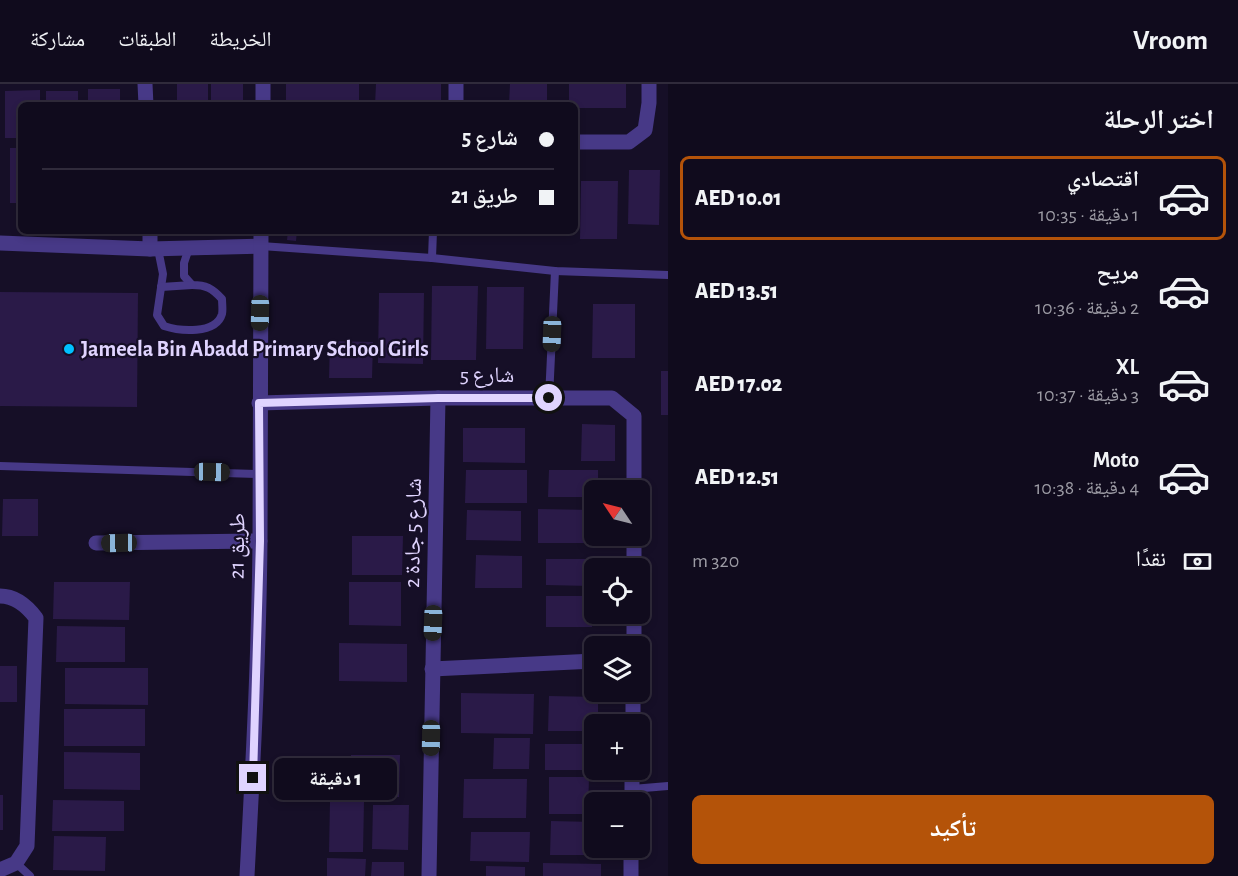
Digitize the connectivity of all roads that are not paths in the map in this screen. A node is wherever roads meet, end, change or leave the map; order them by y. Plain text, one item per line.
1 (146, 84) edge
2 (263, 84) edge
3 (456, 84) edge
4 (650, 84) edge
5 (146, 102) edge
6 (263, 102) edge
7 (456, 102) edge
8 (578, 142) edge
9 (151, 234) edge
10 (433, 234) edge
11 (261, 238) edge
12 (0, 243) edge
13 (189, 248) junction
14 (154, 249) junction
15 (432, 258) junction
16 (555, 271) junction
17 (668, 276) edge
18 (192, 285) junction
19 (161, 287) junction
20 (438, 398) junction
21 (549, 398) junction
22 (259, 403) junction
23 (0, 466) edge
24 (259, 474) junction
25 (634, 480) edge
26 (260, 541) junction
27 (96, 543) dead end
28 (0, 596) edge
29 (584, 661) edge
30 (432, 669) junction
31 (668, 786) edge
32 (646, 792) edge
33 (631, 858) edge
34 (16, 863) junction
35 (0, 870) edge
36 (247, 871) edge
37 (30, 876) edge
38 (429, 876) edge
39 (631, 876) edge

1 - 5 street
2 - 6 street
3 - 7 street
4 - 8 street
9 - 14 street
10 - 15 lane
11 - 13 street
11 - 15 lane
11 - 22 street, طريق 21
12 - 14 street
13 - 14 street
13 - 18 lane
14 - 19 lane
15 - 16 lane
16 - 17 lane
16 - 21 lane
18 - 19 lane
18 - 19 lane
20 - 21 street, شارع 5
20 - 22 street, شارع 5
20 - 30 street, شارع 5 جادة 2
21 - 25 street, شارع 5
22 - 24 street, طريق 21
23 - 24 lane
24 - 26 street, طريق 21
26 - 27 street
26 - 36 street, طريق 21
28 - 34 street
29 - 30 street
30 - 38 street, شارع 5 جادة 2
31 - 32 lane
33 - 39 street
34 - 35 street
34 - 37 lane

